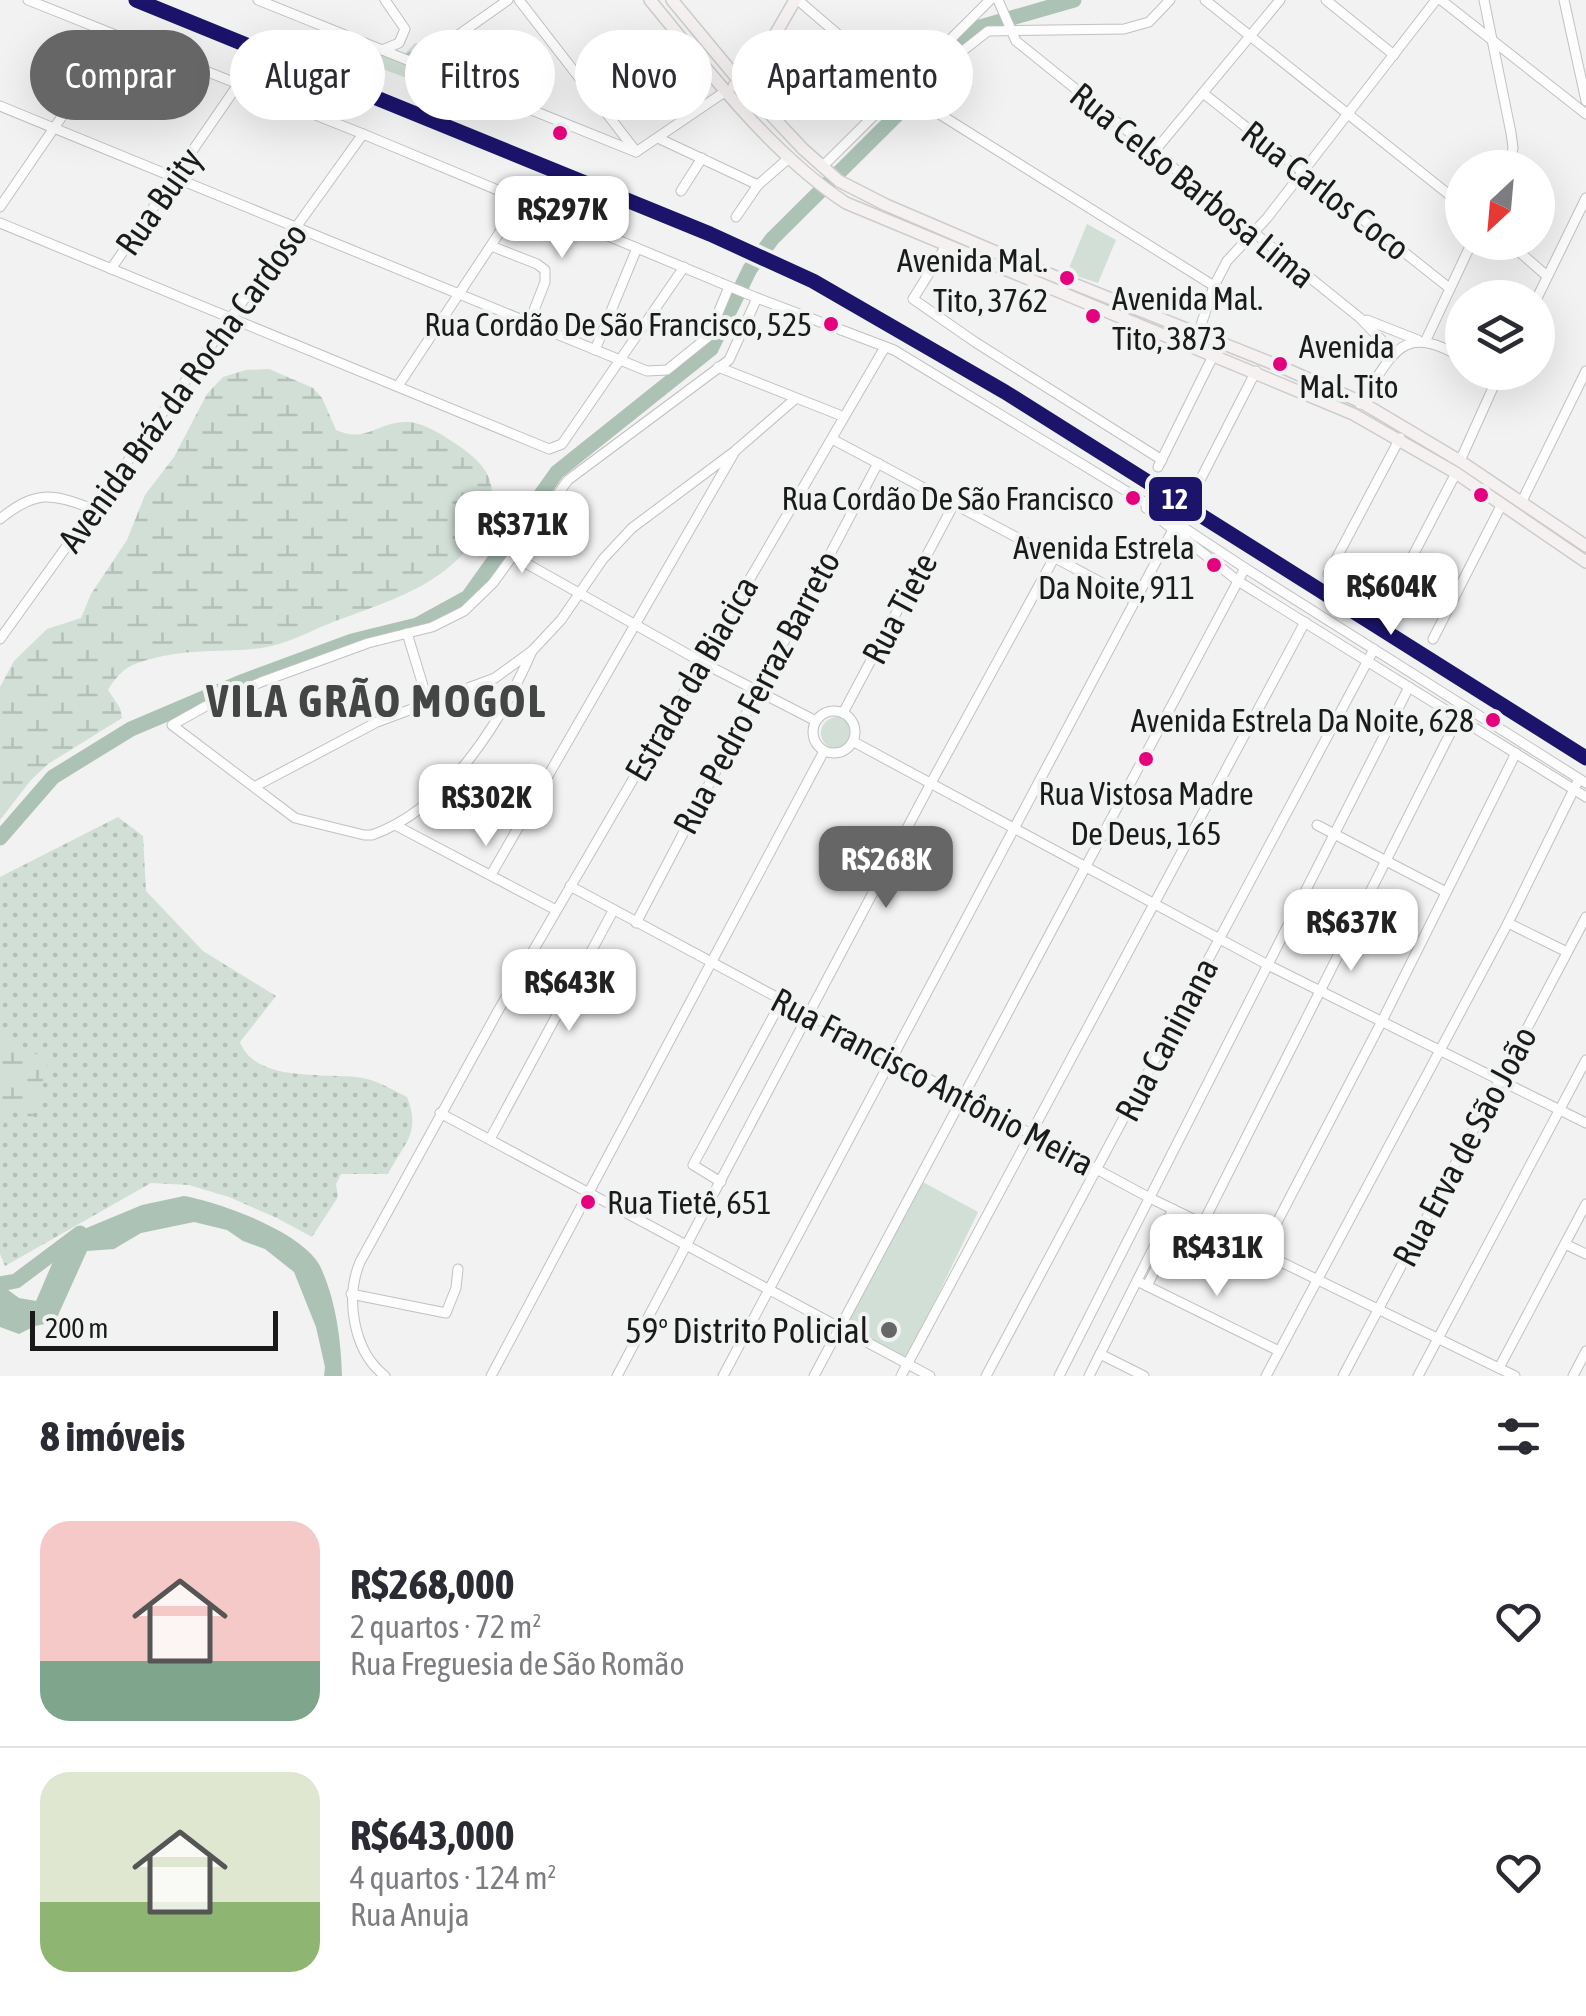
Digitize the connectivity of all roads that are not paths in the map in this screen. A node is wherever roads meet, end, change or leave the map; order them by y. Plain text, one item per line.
1 (28, 0) edge
2 (258, 0) edge
3 (385, 0) edge
4 (508, 0) edge
5 (518, 0) edge
6 (650, 0) edge
7 (672, 0) edge
8 (797, 0) edge
9 (990, 0) edge
10 (998, 0) edge
11 (1170, 0) edge
12 (1205, 0) edge
13 (1280, 0) edge
14 (1326, 0) edge
15 (1438, 0) edge
16 (1484, 0) edge
17 (1564, 0) edge
18 (1009, 26) junction
19 (103, 30) edge
20 (332, 30) edge
21 (465, 30) edge
22 (779, 30) edge
23 (832, 30) edge
24 (959, 30) edge
25 (1250, 36) junction
26 (1494, 42) junction
27 (385, 49) edge
28 (1394, 55) junction
29 (732, 72) edge
30 (732, 87) edge
31 (726, 90) junction
32 (1203, 93) junction
33 (230, 96) edge
34 (1586, 101) edge
35 (0, 106) edge
36 (1586, 114) edge
37 (1347, 115) junction
38 (60, 120) edge
39 (329, 120) edge
40 (555, 120) edge
41 (777, 120) edge
42 (869, 120) edge
43 (54, 128) junction
44 (363, 134) junction
45 (660, 139) junction
46 (1514, 150) edge
47 (636, 152) junction
48 (1153, 152) junction
49 (790, 157) junction
50 (702, 158) junction
51 (824, 169) junction
52 (1302, 172) junction
53 (174, 177) junction
54 (758, 185) junction
55 (681, 191) dead end
56 (1445, 192) edge
57 (1586, 198) edge
58 (521, 200) junction
59 (0, 207) edge
60 (736, 217) dead end
61 (0, 223) edge
62 (297, 228) junction
63 (1254, 233) junction
64 (491, 246) junction
65 (946, 246) junction
66 (637, 248) junction
67 (1529, 260) edge
68 (684, 267) junction
69 (111, 268) junction
70 (1547, 276) junction
71 (1545, 280) edge
72 (1445, 285) edge
73 (1214, 286) junction
74 (732, 288) junction
75 (458, 293) junction
76 (1445, 293) edge
77 (754, 297) junction
78 (232, 317) junction
79 (1360, 318) junction
80 (529, 323) junction
81 (1197, 340) junction
82 (1422, 341) junction
83 (885, 348) junction
84 (1445, 348) edge
85 (595, 350) junction
86 (1394, 353) junction
87 (1214, 354) junction
88 (620, 360) junction
89 (718, 367) junction
90 (1586, 371) edge
91 (1256, 372) junction
92 (398, 386) junction
93 (1492, 390) edge
94 (796, 399) junction
95 (1361, 402) junction
96 (1354, 414) junction
97 (842, 416) junction
98 (1400, 438) junction
99 (832, 439) junction
100 (735, 450) junction
101 (878, 463) junction
102 (1458, 467) junction
103 (693, 480) junction
104 (1196, 490) dead end
105 (709, 498) junction
106 (955, 502) junction
107 (1521, 503) junction
108 (1502, 504) junction
109 (93, 510) junction
110 (0, 519) edge
111 (1175, 527) junction
112 (1586, 546) edge
113 (513, 556) junction
114 (1054, 558) junction
115 (1586, 562) edge
116 (1245, 568) junction
117 (1328, 574) dead end
118 (1238, 582) junction
119 (579, 594) junction
120 (1136, 601) junction
121 (1384, 612) dead end
122 (1305, 622) junction
123 (635, 624) junction
124 (407, 632) junction
125 (0, 639) edge
126 (1432, 639) dead end
127 (1374, 649) junction
128 (532, 651) junction
129 (1367, 660) junction
130 (700, 662) junction
131 (510, 667) junction
132 (520, 678) junction
133 (1410, 687) junction
134 (756, 690) junction
135 (428, 702) junction
136 (1464, 706) junction
137 (843, 713) junction
138 (1458, 717) junction
139 (816, 721) junction
140 (854, 742) junction
141 (824, 751) junction
142 (1516, 753) junction
143 (1583, 780) edge
144 (930, 782) junction
145 (256, 786) junction
146 (1574, 790) junction
147 (1586, 797) edge
148 (395, 825) junction
149 (1316, 825) dead end
150 (1015, 828) junction
151 (1334, 835) junction
152 (1386, 861) junction
153 (1084, 865) junction
154 (492, 874) junction
155 (570, 886) junction
156 (1446, 892) junction
157 (1154, 902) junction
158 (556, 910) junction
159 (614, 911) junction
160 (1586, 917) edge
161 (1508, 922) junction
162 (636, 923) junction
163 (1219, 938) junction
164 (1567, 952) junction
165 (710, 962) junction
166 (1268, 965) junction
167 (1320, 992) junction
168 (782, 1000) junction
169 (810, 1015) junction
170 (1382, 1022) junction
171 (1439, 1051) junction
172 (892, 1060) junction
173 (1586, 1060) edge
174 (1500, 1080) junction
175 (961, 1097) junction
176 (1560, 1110) junction
177 (440, 1113) junction
178 (1586, 1123) edge
179 (1031, 1134) junction
180 (490, 1139) junction
181 (1096, 1168) junction
182 (722, 1182) junction
183 (589, 1192) junction
184 (1150, 1198) junction
185 (1586, 1204) edge
186 (1178, 1212) junction
187 (1203, 1223) junction
188 (1565, 1244) junction
189 (687, 1246) junction
190 (1262, 1251) junction
191 (1586, 1254) edge
192 (458, 1269) dead end
193 (1318, 1279) junction
194 (1142, 1284) junction
195 (768, 1290) junction
196 (351, 1294) junction
197 (1378, 1308) junction
198 (839, 1328) junction
199 (1438, 1338) junction
200 (1279, 1351) junction
201 (1586, 1351) edge
202 (1100, 1354) junction
203 (908, 1364) junction
204 (1498, 1368) junction
205 (385, 1376) edge
206 (490, 1376) edge
207 (617, 1376) edge
208 (723, 1376) edge
209 (814, 1376) edge
210 (901, 1376) edge
211 (930, 1376) edge
212 (986, 1376) edge
213 (1059, 1376) edge
214 (1089, 1376) edge
215 (1144, 1376) edge
216 (1266, 1376) edge
217 (1342, 1376) edge
218 (1418, 1376) edge
219 (1514, 1376) edge
220 (1573, 1376) edge

1 - 19 street
2 - 20 street
3 - 27 street
4 - 21 street
5 - 47 street
6 - 31 main road
7 - 29 main road
8 - 22 main road
8 - 23 street
9 - 24 street
10 - 18 street, Rua Celso Barbosa Lima
11 - 18 street
12 - 25 street
13 - 25 street
14 - 28 street
15 - 26 street
15 - 28 street
16 - 26 street
17 - 34 street
18 - 48 street, Rua Celso Barbosa Lima
18 - 73 street
25 - 32 street
25 - 37 street
26 - 36 street
26 - 46 street
28 - 37 street
30 - 31 main road
31 - 45 street
31 - 49 main road
32 - 48 street
32 - 52 street, Rua Carlos Coco
33 - 53 street, Rua Buity
35 - 43 street
37 - 52 street
37 - 56 street
38 - 43 street
39 - 44 street
40 - 47 street
41 - 51 main road
42 - 51 street
43 - 53 street
43 - 59 street
44 - 58 street
44 - 62 street, Avenida Bráz da Rocha Cardoso
45 - 47 street
45 - 50 street
48 - 63 street, Rua Celso Barbosa Lima
49 - 54 street
49 - 65 main road
50 - 54 street
50 - 55 street
51 - 81 main road
52 - 63 street
52 - 72 street, Rua Carlos Coco
53 - 62 street
53 - 69 street, Rua Buity
54 - 60 street
57 - 70 street
58 - 64 street
58 - 66 street
61 - 69 street
62 - 75 street
62 - 78 street, Avenida Bráz da Rocha Cardoso
63 - 73 street
63 - 79 street, Rua Celso Barbosa Lima
64 - 75 street
64 - 80 street
65 - 81 main road
65 - 87 street
66 - 68 street
66 - 85 street
67 - 70 street
68 - 74 street
68 - 88 street
69 - 78 street
70 - 71 street
73 - 81 street
74 - 77 street
74 - 88 street
75 - 80 street
75 - 92 street
76 - 82 street
77 - 83 street
77 - 89 street
78 - 92 street
78 - 109 street, Avenida Bráz da Rocha Cardoso
79 - 82 street, Rua Celso Barbosa Lima
79 - 86 street, Rua Celso Barbosa Lima
80 - 85 street
81 - 87 main road
81 - 95 main road
82 - 84 street, Rua Celso Barbosa Lima
82 - 86 street
83 - 97 street, Estrada da Biacica
83 - 111 street
85 - 88 street
86 - 95 street
87 - 91 main road
88 - 92 street
89 - 94 street
89 - 113 street
90 - 107 street
91 - 96 main road
91 - 104 street
93 - 102 street
94 - 97 street
94 - 100 street
95 - 96 street
95 - 102 main road
96 - 98 main road
97 - 99 street, Estrada da Biacica
98 - 102 main road
98 - 117 street
99 - 101 street
99 - 130 street, Estrada da Biacica
100 - 103 street
100 - 105 street
101 - 106 street
101 - 134 street, Rua Pedro Ferraz Barreto
102 - 107 main road
102 - 108 main road
102 - 121 street
103 - 105 street
103 - 119 street
105 - 123 street
106 - 114 street
106 - 137 street, Rua Tiete
107 - 112 main road
108 - 115 main road
108 - 126 street
109 - 110 street
109 - 125 street, Avenida Bráz da Rocha Cardoso
111 - 116 street
111 - 118 street
111 - 120 street
113 - 119 street
113 - 124 street
114 - 120 street
114 - 144 street
116 - 118 street
116 - 127 street
118 - 122 street
118 - 153 street
119 - 123 street
119 - 128 street
120 - 150 street
122 - 129 street
122 - 157 street
123 - 130 street
123 - 154 street
124 - 135 street
124 - 145 street
127 - 129 street, Rua Caninana
127 - 136 street
128 - 131 street
128 - 132 street
129 - 133 street
129 - 163 street, Rua Caninana
130 - 134 street
130 - 155 street, Estrada da Biacica
131 - 132 street
131 - 135 street
132 - 148 street
133 - 138 street
133 - 151 street
134 - 139 street
134 - 162 street, Rua Pedro Ferraz Barreto
135 - 145 street
136 - 138 street
136 - 143 street
137 - 139 street
137 - 140 street
138 - 142 street
138 - 152 street
139 - 141 street
140 - 141 street
140 - 144 street
141 - 165 street
142 - 146 street
142 - 156 street
143 - 146 street
144 - 150 street
144 - 169 street
145 - 148 street
146 - 147 street
146 - 161 street
148 - 154 street
149 - 151 street
150 - 153 street
150 - 172 street
151 - 152 street
151 - 166 street
152 - 156 street
152 - 167 street
153 - 157 street
153 - 175 street
154 - 158 street
155 - 158 street, Estrada da Biacica
155 - 159 street, Rua Francisco Antônio Meira
156 - 170 street
157 - 163 street
157 - 179 street
158 - 177 street, Estrada da Biacica
159 - 162 street, Rua Francisco Antônio Meira
159 - 180 street
160 - 164 street, Rua Erva de São João
161 - 164 street
161 - 171 street
162 - 165 street, Rua Francisco Antônio Meira
163 - 166 street
163 - 181 street, Rua Caninana
164 - 174 street, Rua Erva de São João
165 - 168 street, Rua Francisco Antônio Meira
165 - 183 street
166 - 167 street
166 - 184 street
167 - 170 street
167 - 187 street
168 - 169 street, Rua Francisco Antônio Meira
168 - 182 street
169 - 172 street, Rua Francisco Antônio Meira
169 - 182 street
170 - 171 street
170 - 190 street
171 - 174 street
171 - 193 street
172 - 175 street, Rua Francisco Antônio Meira
172 - 195 street
173 - 176 street
174 - 176 street
174 - 197 street, Rua Erva de São João
175 - 179 street, Rua Francisco Antônio Meira
175 - 198 street
176 - 178 street
176 - 199 street
177 - 180 street
177 - 196 street, Estrada da Biacica
179 - 181 street, Rua Francisco Antônio Meira
179 - 203 street
180 - 183 street
181 - 184 street, Rua Francisco Antônio Meira
181 - 212 street, Rua Caninana
182 - 189 street
183 - 189 street
183 - 206 street
184 - 186 street, Rua Francisco Antônio Meira
184 - 213 street
185 - 188 street
186 - 187 street, Rua Francisco Antônio Meira
186 - 194 street
187 - 190 street, Rua Francisco Antônio Meira
188 - 191 street
188 - 204 street
189 - 195 street
189 - 207 street
190 - 193 street, Rua Francisco Antônio Meira
192 - 196 street
193 - 197 street, Rua Francisco Antônio Meira
193 - 200 street
194 - 200 street
194 - 202 street
195 - 198 street
195 - 208 street
196 - 205 street
197 - 199 street, Rua Francisco Antônio Meira
197 - 217 street, Rua Erva de São João
198 - 203 street
198 - 209 street
199 - 204 street, Rua Francisco Antônio Meira
199 - 218 street
200 - 216 street
201 - 220 street
202 - 214 street
202 - 215 street
203 - 210 street
203 - 211 street
204 - 219 street, Rua Francisco Antônio Meira

